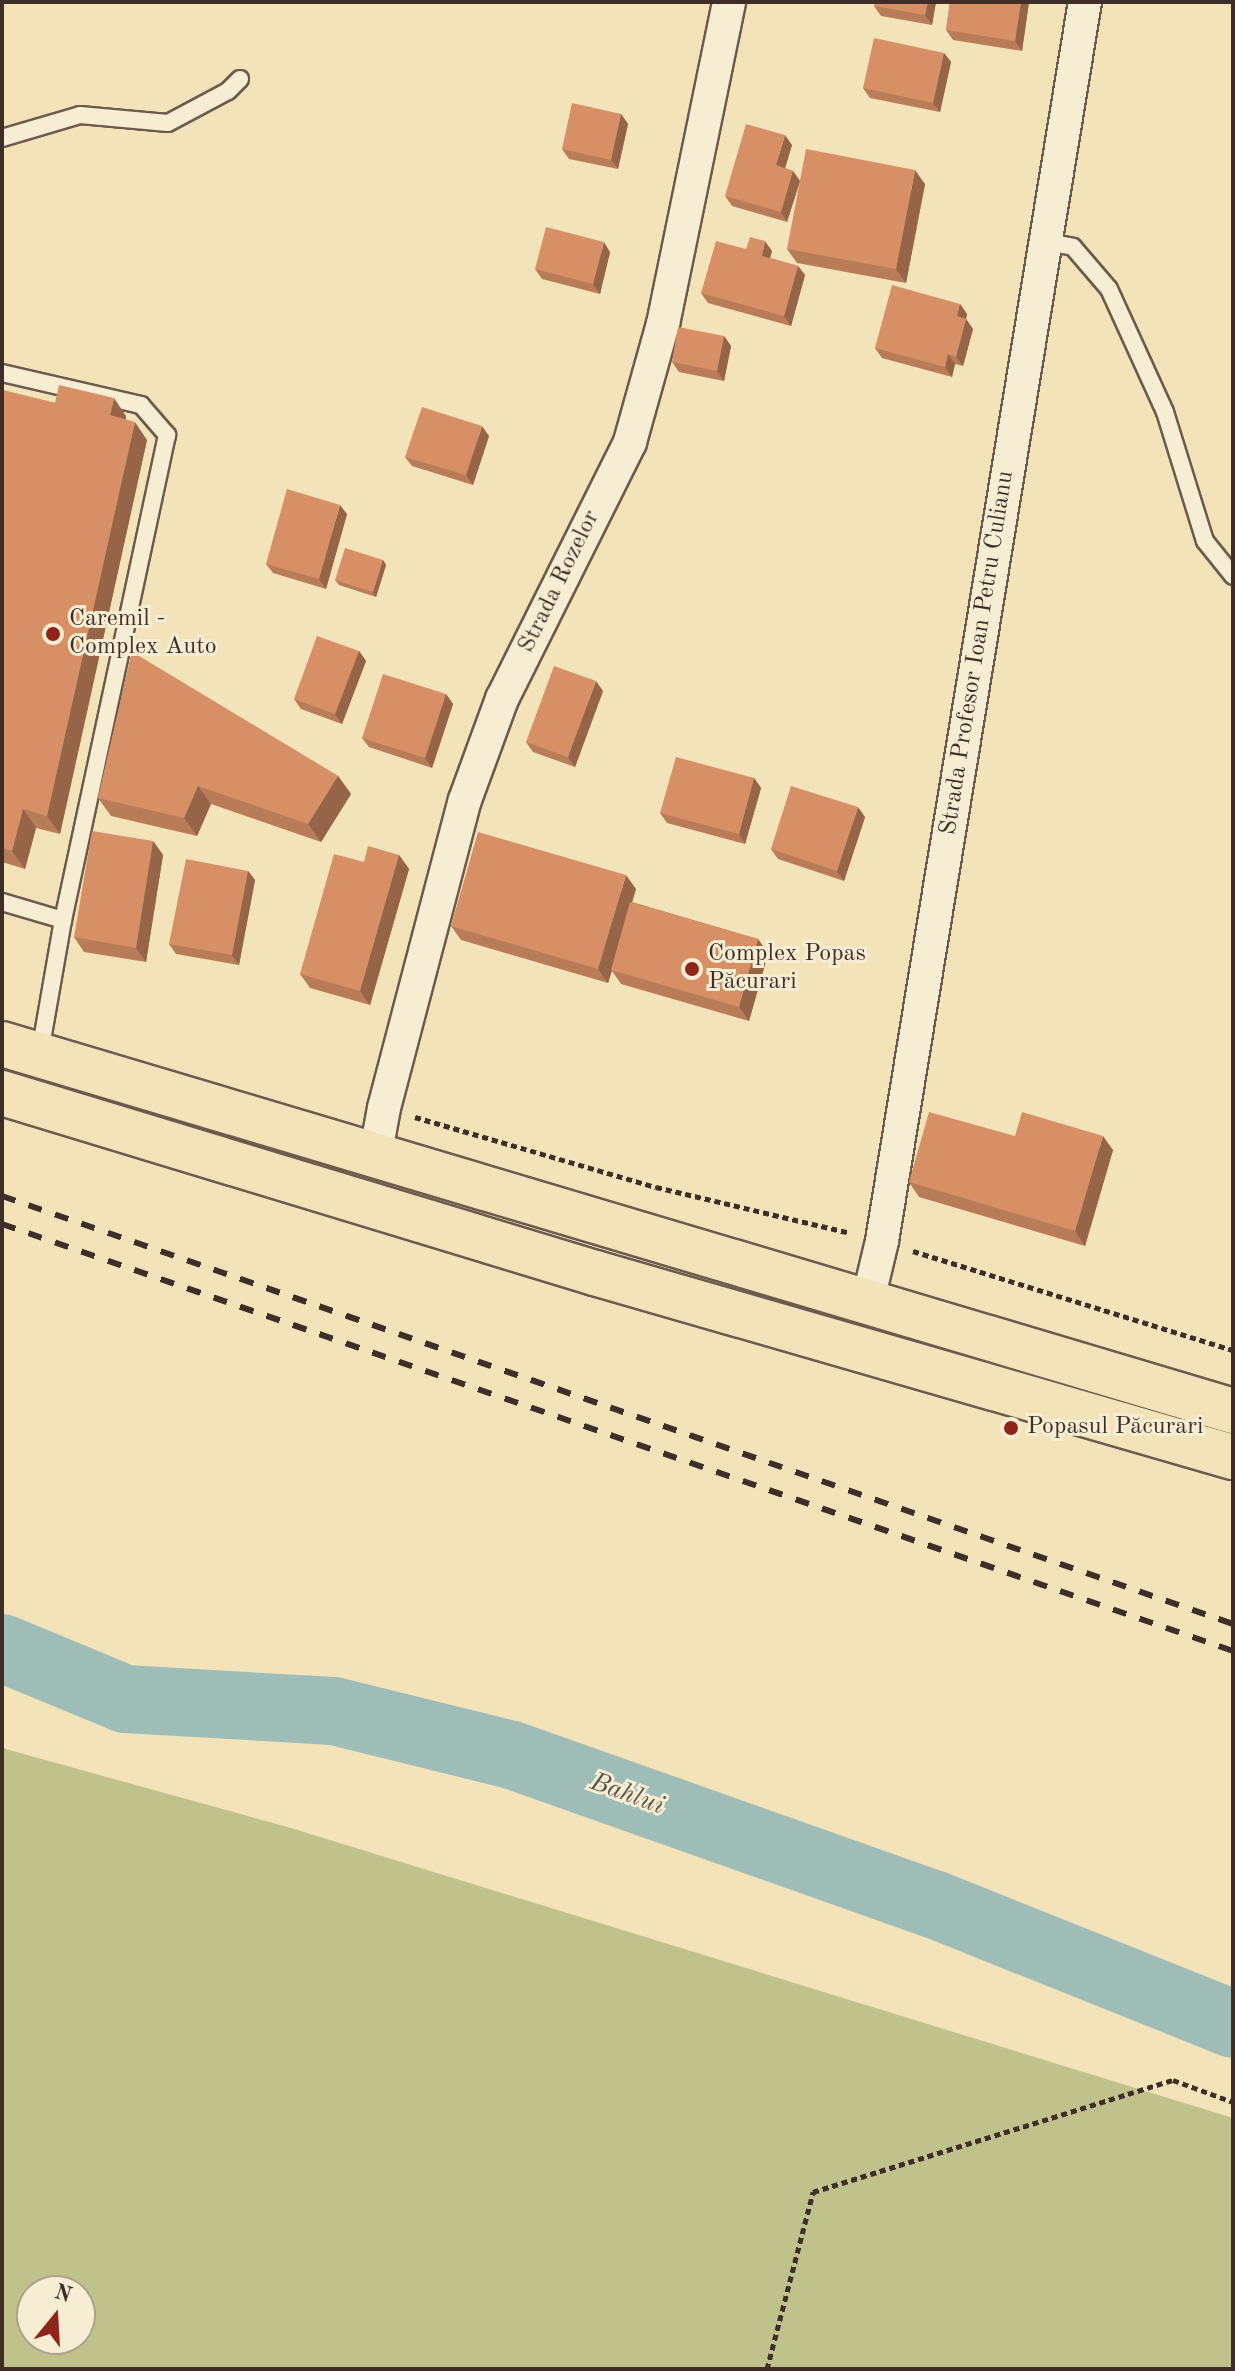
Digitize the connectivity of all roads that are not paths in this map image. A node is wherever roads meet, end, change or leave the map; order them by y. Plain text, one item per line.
1 (729, 2) edge
2 (1085, 2) edge
3 (240, 79) dead end
4 (2, 138) edge
5 (1046, 242) junction
6 (2, 373) edge
7 (1233, 576) edge
8 (2, 902) edge
9 (63, 920) junction
10 (20, 1051) edge
11 (2, 1093) edge
12 (375, 1157) junction
13 (867, 1304) junction
14 (1233, 1411) edge
15 (1233, 1457) edge

1 - 12 street, Strada Rozelor
2 - 5 street, Strada Profesor Ioan Petru Culianu
3 - 4 lane
5 - 7 lane
5 - 13 street, Strada Profesor Ioan Petru Culianu
6 - 9 lane
8 - 9 lane
9 - 10 lane
10 - 12 highway
11 - 15 highway
12 - 13 highway
13 - 14 highway

